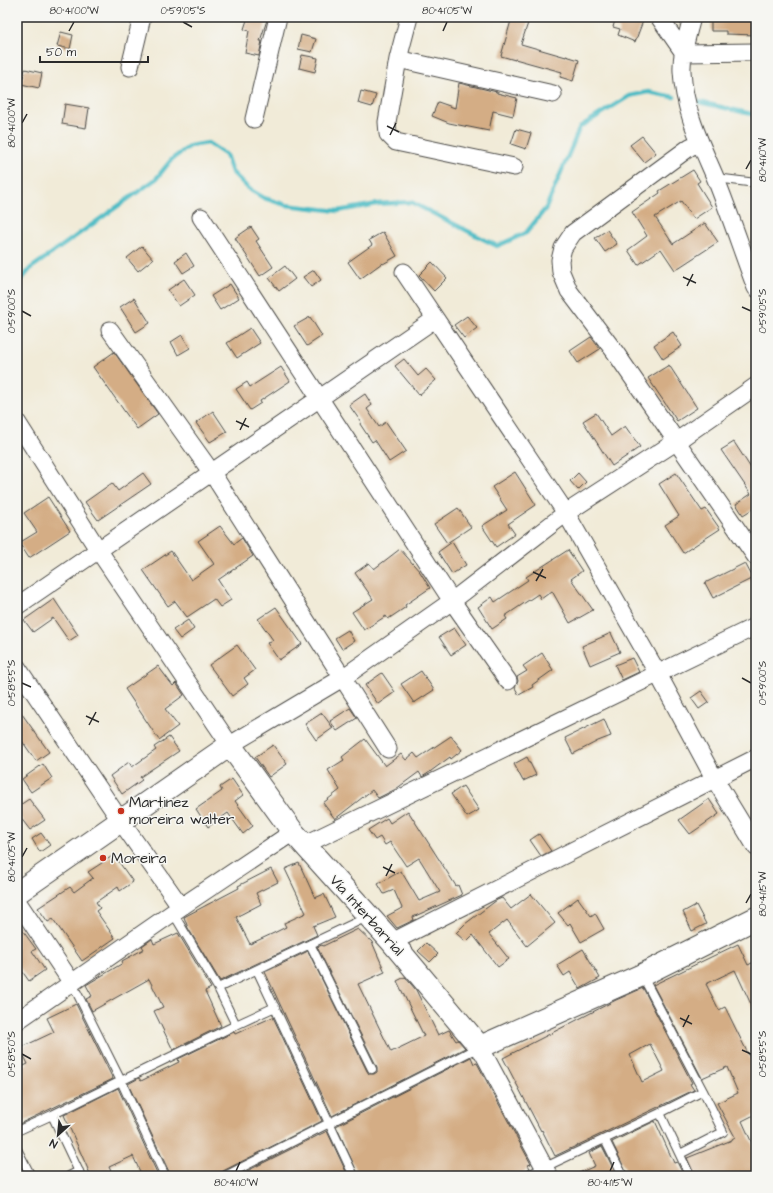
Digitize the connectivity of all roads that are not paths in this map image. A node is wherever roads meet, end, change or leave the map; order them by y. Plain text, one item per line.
1 (142, 17) edge
2 (278, 17) edge
3 (409, 17) edge
4 (659, 17) edge
5 (692, 17) edge
6 (756, 52) edge
7 (684, 53) junction
8 (398, 59) junction
9 (130, 67) dead end
10 (553, 94) dead end
11 (254, 119) dead end
12 (699, 143) junction
13 (514, 167) dead end
14 (715, 178) junction
15 (756, 183) edge
16 (201, 217) dead end
17 (404, 272) dead end
18 (756, 288) edge
19 (435, 319) junction
20 (110, 330) dead end
21 (756, 386) edge
22 (320, 400) junction
23 (17, 422) edge
24 (677, 441) junction
25 (212, 473) junction
26 (566, 513) junction
27 (99, 551) junction
28 (756, 557) edge
29 (452, 601) junction
30 (17, 606) edge
31 (756, 626) edge
32 (17, 667) edge
33 (658, 674) junction
34 (344, 677) junction
35 (508, 681) dead end
36 (230, 745) junction
37 (388, 749) dead end
38 (756, 758) edge
39 (714, 778) junction
40 (120, 820) junction
41 (299, 839) junction
42 (756, 846) edge
43 (17, 893) edge
44 (17, 901) edge
45 (177, 910) junction
46 (369, 916) junction
47 (755, 920) edge
48 (392, 942) junction
49 (310, 944) junction
50 (257, 970) junction
51 (642, 975) junction
52 (72, 983) junction
53 (218, 988) junction
54 (274, 1007) junction
55 (17, 1021) edge
56 (236, 1025) junction
57 (480, 1047) junction
58 (372, 1069) dead end
59 (121, 1081) junction
60 (703, 1091) junction
61 (660, 1112) junction
62 (52, 1115) junction
63 (329, 1124) junction
64 (17, 1131) edge
65 (605, 1140) junction
66 (17, 1148) edge
67 (680, 1154) junction
68 (547, 1172) edge
69 (80, 1174) edge
70 (31, 1176) edge
71 (69, 1176) edge
72 (165, 1176) edge
73 (225, 1176) edge
74 (354, 1176) edge
75 (526, 1176) edge
76 (622, 1176) edge
77 (690, 1176) edge

1 - 9 street
2 - 11 street
3 - 8 street
4 - 7 street
5 - 7 street
6 - 7 street
7 - 12 street
8 - 10 street
8 - 13 street
12 - 14 street
12 - 24 street
14 - 15 lane
14 - 18 street
16 - 22 street
17 - 19 street
19 - 22 street
19 - 26 street
20 - 25 street
21 - 24 street
22 - 25 street
22 - 29 street
23 - 27 street
24 - 26 street
24 - 28 street
25 - 27 street
25 - 34 street
26 - 29 street
26 - 33 street
27 - 30 street
27 - 36 street
29 - 34 street
29 - 35 street
31 - 33 street
32 - 40 street
33 - 39 street
33 - 41 street
34 - 36 street
34 - 37 street
36 - 40 main road
36 - 41 main road, Vía Interbarrial
38 - 39 street
39 - 42 street
39 - 48 street
40 - 43 main road
40 - 45 street
41 - 45 street
41 - 46 main road, Vía Interbarrial
44 - 52 street
45 - 52 street
45 - 53 lane
46 - 48 main road, Vía Interbarrial
46 - 49 lane
47 - 51 main road
48 - 57 main road, Vía Interbarrial
49 - 50 lane
49 - 58 lane
50 - 53 lane
50 - 54 lane
51 - 57 main road
51 - 60 lane
52 - 55 street
52 - 59 lane
53 - 56 lane
54 - 56 lane
54 - 63 lane
56 - 59 lane
57 - 63 lane
57 - 68 street
59 - 62 lane
59 - 72 lane
60 - 61 lane
60 - 67 lane
61 - 65 lane
61 - 67 lane
62 - 64 lane
62 - 69 lane
63 - 73 lane
63 - 74 lane
65 - 68 lane
65 - 76 lane
66 - 70 lane
67 - 77 lane
68 - 75 lane
69 - 71 lane

